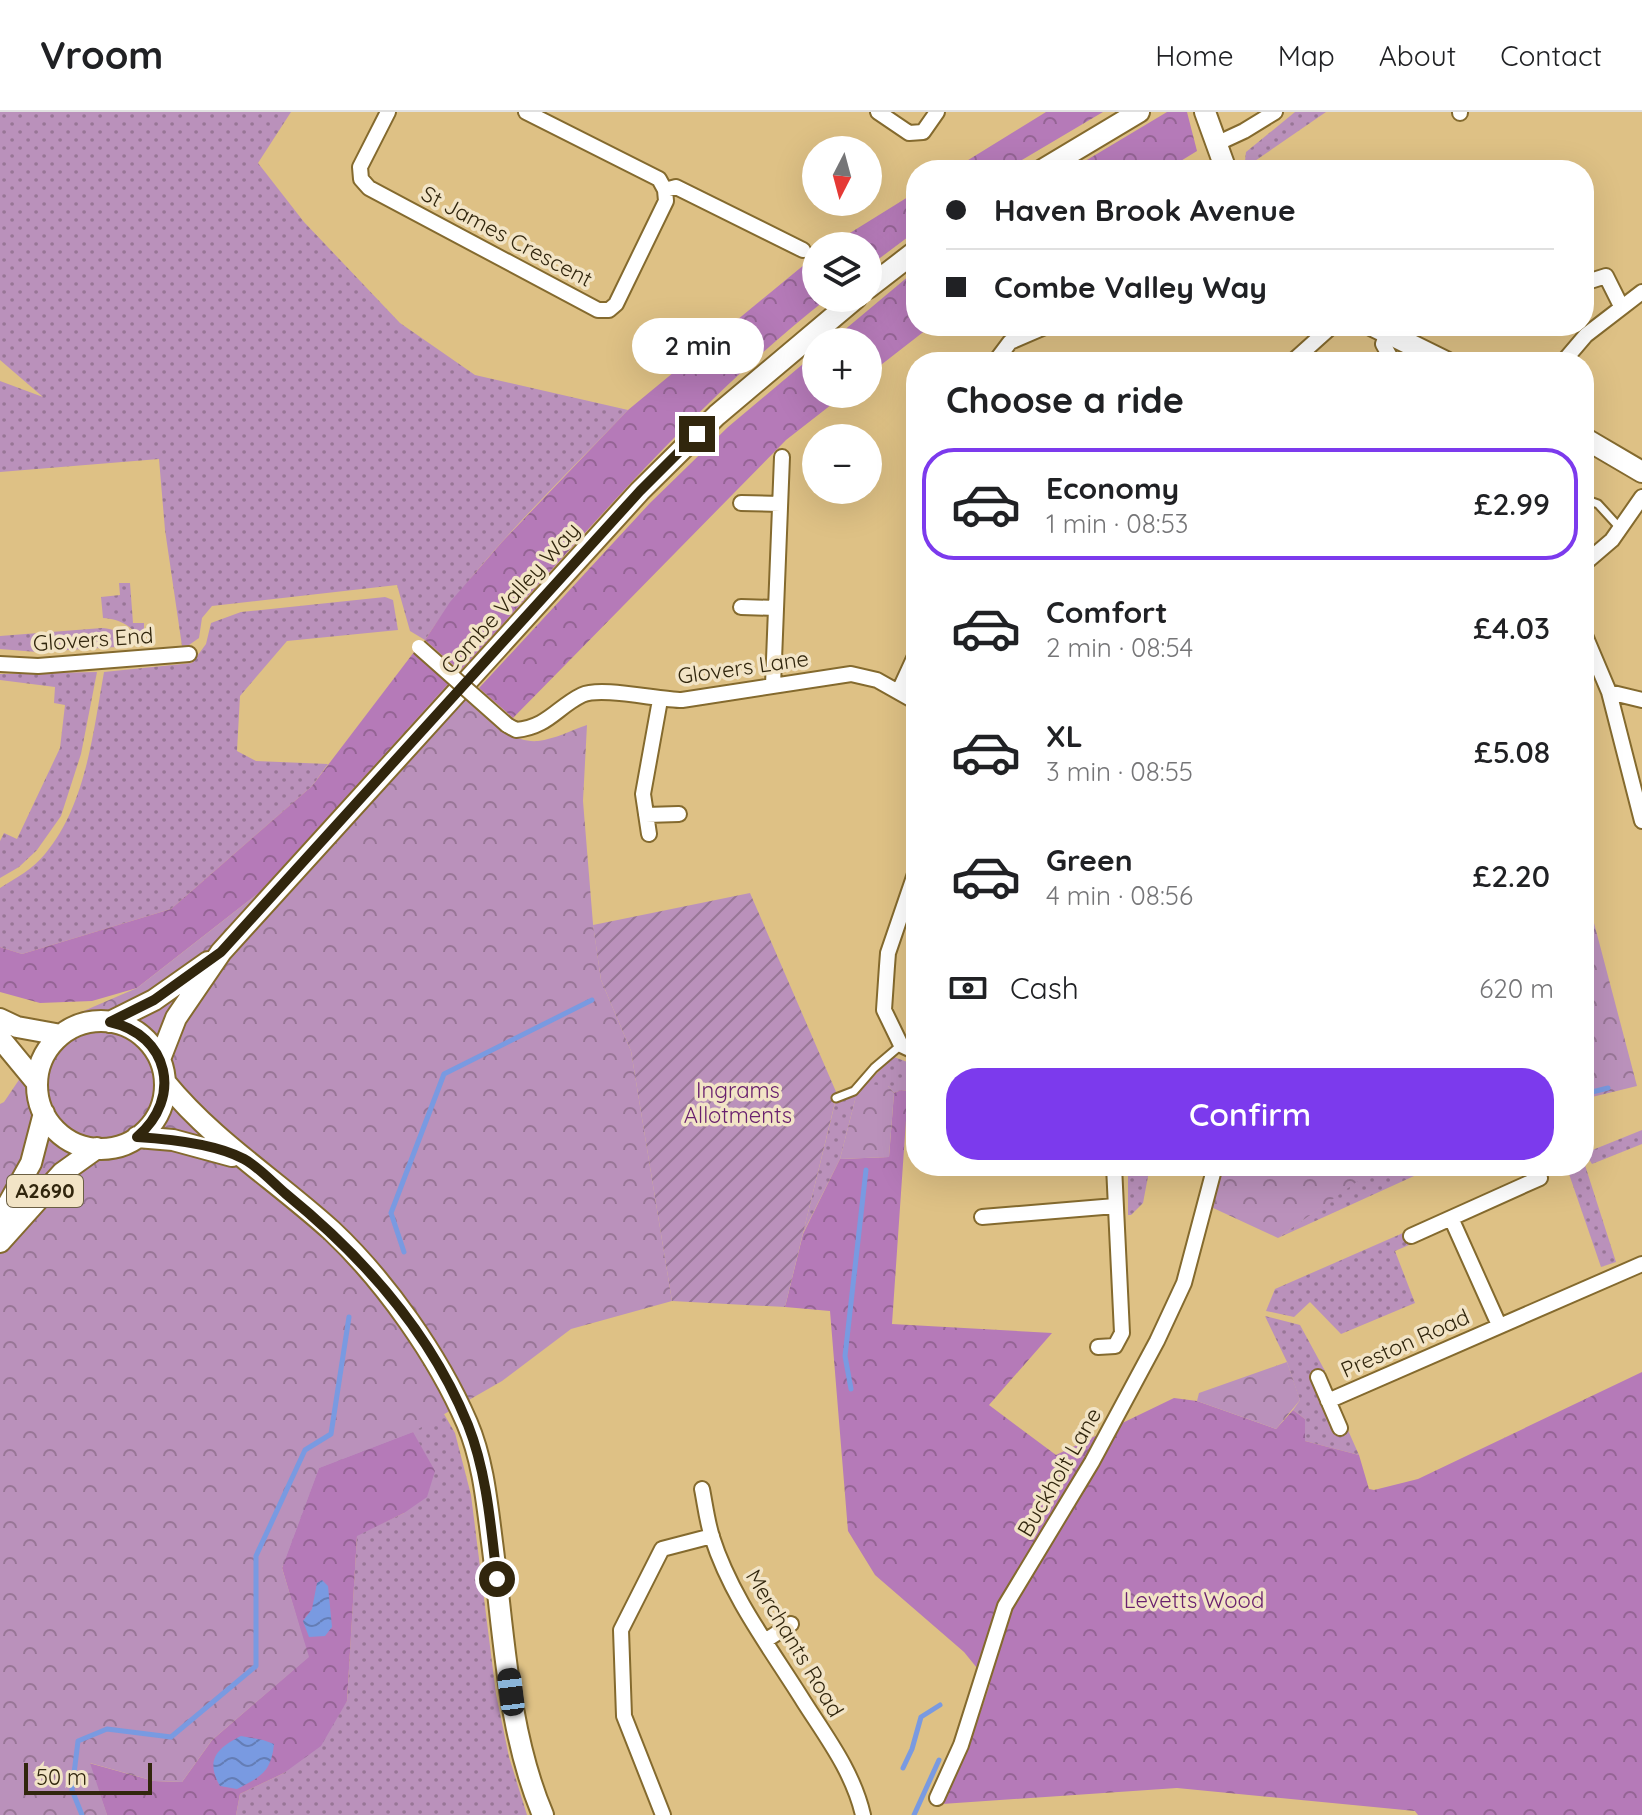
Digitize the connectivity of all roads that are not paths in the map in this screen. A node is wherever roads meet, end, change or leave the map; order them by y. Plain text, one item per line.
1 (388, 112) edge
2 (526, 112) edge
3 (878, 112) edge
4 (937, 112) edge
5 (1139, 112) edge
6 (1205, 112) edge
7 (1275, 112) edge
8 (1216, 144) junction
9 (1059, 160) edge
10 (1222, 160) edge
11 (665, 190) junction
12 (802, 249) edge
13 (906, 259) edge
14 (882, 277) edge
15 (1594, 280) edge
16 (1642, 292) edge
17 (1621, 306) junction
18 (839, 312) edge
19 (1594, 328) edge
20 (1024, 336) edge
21 (1321, 336) edge
22 (1394, 336) edge
23 (1585, 336) edge
24 (1002, 352) edge
25 (1303, 352) edge
26 (1426, 352) edge
27 (1572, 352) edge
28 (1594, 444) edge
29 (782, 457) dead end
30 (1642, 472) edge
31 (1642, 497) edge
32 (741, 503) dead end
33 (1594, 503) edge
34 (780, 504) junction
35 (1621, 529) junction
36 (1594, 555) edge
37 (741, 607) dead end
38 (776, 608) junction
39 (419, 647) dead end
40 (189, 654) dead end
41 (1594, 657) edge
42 (0, 664) edge
43 (906, 676) edge
44 (773, 685) junction
45 (899, 691) junction
46 (1609, 692) junction
47 (906, 696) edge
48 (660, 700) junction
49 (1642, 700) edge
50 (679, 814) dead end
51 (646, 815) junction
52 (1642, 821) edge
53 (649, 834) dead end
54 (906, 900) edge
55 (221, 952) junction
56 (0, 1019) edge
57 (110, 1022) junction
58 (61, 1035) junction
59 (0, 1038) edge
60 (901, 1045) junction
61 (906, 1047) edge
62 (160, 1059) junction
63 (165, 1082) junction
64 (37, 1083) junction
65 (836, 1098) dead end
66 (44, 1113) junction
67 (137, 1137) junction
68 (97, 1148) junction
69 (244, 1159) junction
70 (1114, 1176) edge
71 (1212, 1176) edge
72 (1540, 1178) dead end
73 (1115, 1206) junction
74 (982, 1217) dead end
75 (1451, 1218) junction
76 (0, 1219) edge
77 (1411, 1236) dead end
78 (0, 1242) edge
79 (1642, 1264) edge
80 (1499, 1325) junction
81 (1098, 1347) dead end
82 (1318, 1377) dead end
83 (1328, 1401) junction
84 (1340, 1428) dead end
85 (702, 1489) dead end
86 (712, 1536) junction
87 (791, 1624) dead end
88 (765, 1641) junction
89 (937, 1798) dead end
90 (543, 1815) edge
91 (663, 1815) edge
92 (863, 1815) edge

1 - 11 street, St James Crescent
2 - 11 street
3 - 4 street
5 - 9 main road
6 - 8 main road
7 - 8 street
8 - 10 main road
11 - 12 street
13 - 14 main road
15 - 17 street
16 - 17 street
17 - 19 street
18 - 55 main road, Combe Valley Way
20 - 24 street
21 - 25 street
22 - 26 main road
23 - 27 street
28 - 30 main road
29 - 34 street
31 - 35 street
32 - 34 street
33 - 35 lane
34 - 38 street
35 - 36 street
37 - 38 street
38 - 44 street
39 - 48 street, Glovers Lane, bridge
40 - 42 street, Glovers End
41 - 46 street
43 - 45 street
44 - 45 street, Glovers Lane
44 - 48 street, Glovers Lane
45 - 47 street, Glovers Lane
46 - 49 street
46 - 52 street
48 - 51 street
50 - 51 street
51 - 53 street
54 - 60 street
55 - 57 main road, Combe Valley Way
55 - 62 main road, Combe Valley Way
56 - 58 main road
57 - 58 main road
57 - 62 main road
58 - 64 main road
59 - 64 main road
60 - 61 street
60 - 65 lane
62 - 63 main road
63 - 67 main road
63 - 69 main road
64 - 66 main road
66 - 68 main road
66 - 76 main road, A2690
67 - 68 main road
67 - 69 main road
68 - 78 main road, A2690
69 - 90 main road
70 - 73 street
71 - 89 street, Buckholt Lane
72 - 75 street
73 - 74 street
73 - 81 street
75 - 77 street
75 - 80 street, Preston Road
79 - 80 street, Preston Road
80 - 83 street, Preston Road
82 - 83 street, Preston Road
83 - 84 street, Preston Road
85 - 86 street, Merchants Road
86 - 88 street, Merchants Road
86 - 91 street
87 - 88 street
88 - 92 street, Merchants Road

